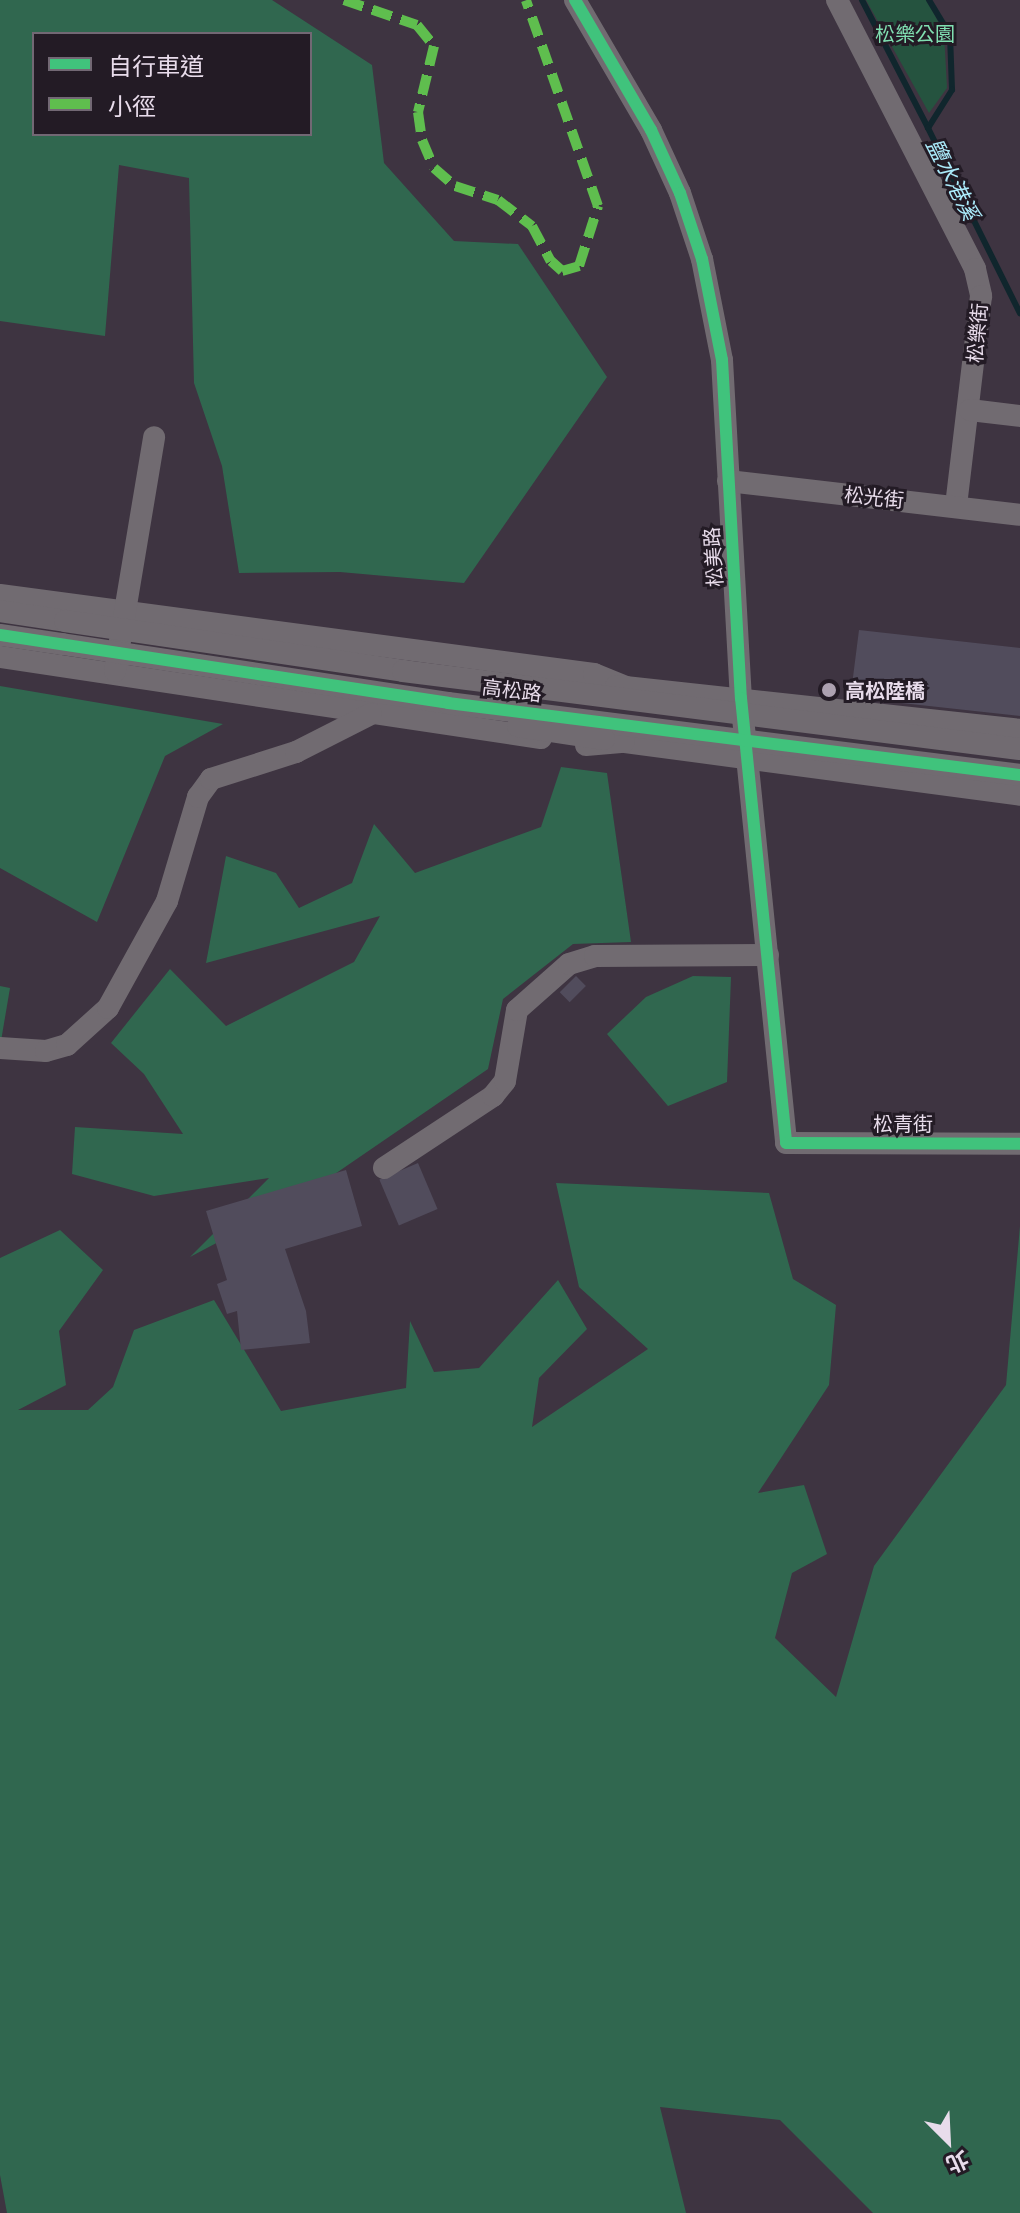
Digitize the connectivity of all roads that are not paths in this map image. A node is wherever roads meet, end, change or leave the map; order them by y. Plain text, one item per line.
1 (575, 0) edge
2 (837, 0) edge
3 (970, 410) junction
4 (1020, 416) edge
5 (154, 437) dead end
6 (728, 481) junction
7 (956, 506) junction
8 (1020, 515) edge
9 (0, 595) edge
10 (126, 610) junction
11 (0, 611) edge
12 (64, 633) junction
13 (0, 635) edge
14 (0, 657) edge
15 (115, 676) junction
16 (618, 686) junction
17 (741, 698) junction
18 (371, 714) junction
19 (1020, 730) edge
20 (614, 741) junction
21 (1020, 749) edge
22 (750, 762) junction
23 (1020, 775) edge
24 (1020, 795) edge
25 (768, 955) junction
26 (0, 1048) edge
27 (786, 1143) joint
28 (1020, 1144) edge
29 (384, 1168) dead end

1 - 6 street, 松美路
2 - 3 street, 松樂街
3 - 4 street
3 - 7 street, 松樂街
5 - 10 street
6 - 7 street, 松光街
6 - 17 street, 松美路
7 - 8 street, 松光街
9 - 10 street, 高松路
10 - 15 street
10 - 16 street, 高松路
11 - 12 street, 高松路
12 - 13 street, 高松路
12 - 16 street, bridge
12 - 20 street, bridge
12 - 21 street, 高松路, bridge
12 - 23 street, 高松路, bridge
14 - 15 street
15 - 18 street
16 - 17 street, 高松路
17 - 19 street, 高松路
17 - 22 street, 松美路
18 - 20 street
18 - 26 street
20 - 22 street
22 - 24 street
22 - 25 street, 松美路
25 - 27 street, 松美路
25 - 29 street
27 - 28 street, 松青街

